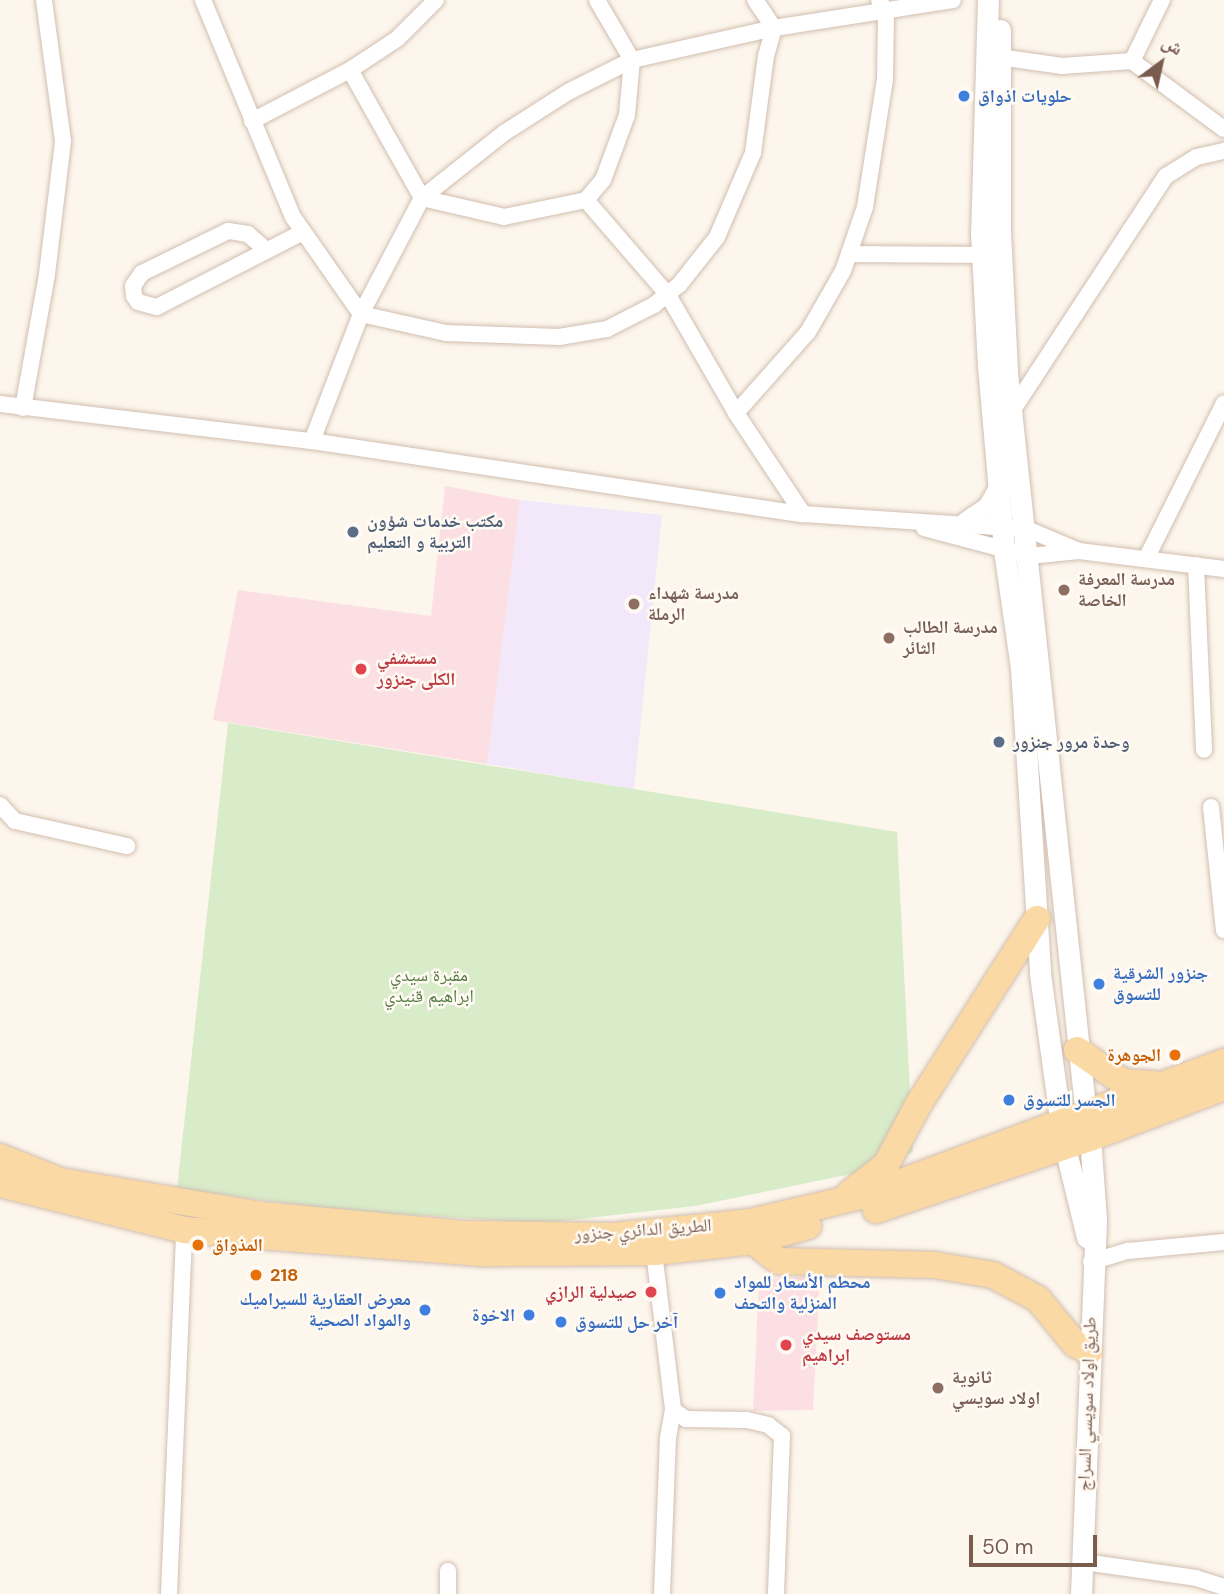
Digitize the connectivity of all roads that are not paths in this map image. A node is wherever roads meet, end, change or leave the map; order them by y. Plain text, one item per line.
1 (44, 0) edge
2 (203, 0) edge
3 (436, 0) edge
4 (597, 0) edge
5 (755, 0) edge
6 (953, 0) edge
7 (988, 0) edge
8 (1001, 0) edge
9 (1162, 0) edge
10 (883, 6) edge
11 (774, 28) junction
12 (999, 57) junction
13 (632, 60) junction
14 (1132, 61) junction
15 (350, 70) junction
16 (252, 121) junction
17 (1224, 128) edge
18 (1224, 150) edge
19 (422, 198) junction
20 (586, 201) junction
21 (303, 232) junction
22 (265, 249) junction
23 (849, 254) junction
24 (982, 255) junction
25 (667, 295) junction
26 (361, 314) junction
27 (1224, 403) edge
28 (0, 404) edge
29 (23, 408) junction
30 (1012, 411) junction
31 (736, 413) junction
32 (313, 441) junction
33 (1000, 486) junction
34 (803, 514) junction
35 (966, 522) junction
36 (914, 525) junction
37 (1004, 526) junction
38 (1027, 529) junction
39 (1004, 550) junction
40 (1079, 551) junction
41 (1029, 555) junction
42 (1146, 559) junction
43 (1196, 565) junction
44 (1224, 569) edge
45 (1203, 750) dead end
46 (0, 805) edge
47 (1211, 807) dead end
48 (127, 846) dead end
49 (1062, 906) junction
50 (1036, 913) junction
51 (1224, 930) edge
52 (1077, 1050) junction
53 (1224, 1062) edge
54 (1164, 1084) junction
55 (1224, 1087) edge
56 (1088, 1127) junction
57 (1063, 1136) junction
58 (0, 1157) edge
59 (1, 1187) edge
60 (836, 1202) junction
61 (184, 1230) junction
62 (752, 1232) junction
63 (1224, 1242) edge
64 (654, 1252) junction
65 (1092, 1259) junction
66 (1088, 1350) junction
67 (673, 1410) junction
68 (1084, 1562) junction
69 (448, 1571) dead end
70 (1224, 1587) edge
71 (169, 1594) edge
72 (448, 1594) edge
73 (662, 1594) edge
74 (776, 1594) edge
75 (1081, 1594) edge

1 - 29 street
2 - 16 street
3 - 15 street
4 - 13 street
5 - 11 street
6 - 10 street
7 - 24 street
8 - 12 street
9 - 14 street
10 - 11 street
10 - 23 street
11 - 13 street
11 - 25 street
12 - 14 street
12 - 30 street
13 - 19 street
13 - 20 street
14 - 17 street
15 - 16 street
15 - 19 street
16 - 21 street
18 - 30 street
19 - 20 street
19 - 26 street
20 - 25 street
21 - 22 street
21 - 26 street
22 - 22 street
23 - 24 street
23 - 31 street
24 - 33 street
25 - 26 street
25 - 31 street
26 - 32 street
27 - 42 street
28 - 29 street
29 - 32 street
30 - 38 street
31 - 34 street
32 - 34 street
33 - 35 street
33 - 37 street
34 - 36 street
35 - 36 street
35 - 37 street
36 - 39 street
37 - 38 street
37 - 39 street
38 - 40 street
38 - 41 street
39 - 41 street
39 - 50 street
40 - 41 street
40 - 42 street
41 - 49 street
42 - 43 street
43 - 44 street
43 - 45 street
46 - 48 street
47 - 51 street
49 - 50 street
49 - 52 street
50 - 57 street
50 - 60 main road
52 - 54 main road
52 - 56 street
53 - 54 main road, الطريق الدائري جنزور
54 - 56 main road, الطريق الدائري جنزور
55 - 56 main road, الطريق الدائري جنزور
56 - 57 main road, الطريق الدائري جنزور
56 - 65 street
57 - 60 main road, الطريق الدائري جنزور
57 - 62 main road, الطريق الدائري جنزور
57 - 65 street
58 - 62 main road, الطريق الدائري جنزور
59 - 61 main road, الطريق الدائري جنزور
60 - 62 main road, الطريق الدائري جنزور
61 - 64 main road, الطريق الدائري جنزور
61 - 71 street
62 - 64 main road, الطريق الدائري جنزور
62 - 66 main road
63 - 65 street
64 - 67 street
65 - 66 street, طريق اولاد سويسي السراج
66 - 68 street, طريق اولاد سويسي السراج
67 - 73 street
67 - 74 street
68 - 70 street
68 - 75 street, طريق اولاد سويسي السراج
69 - 72 street

